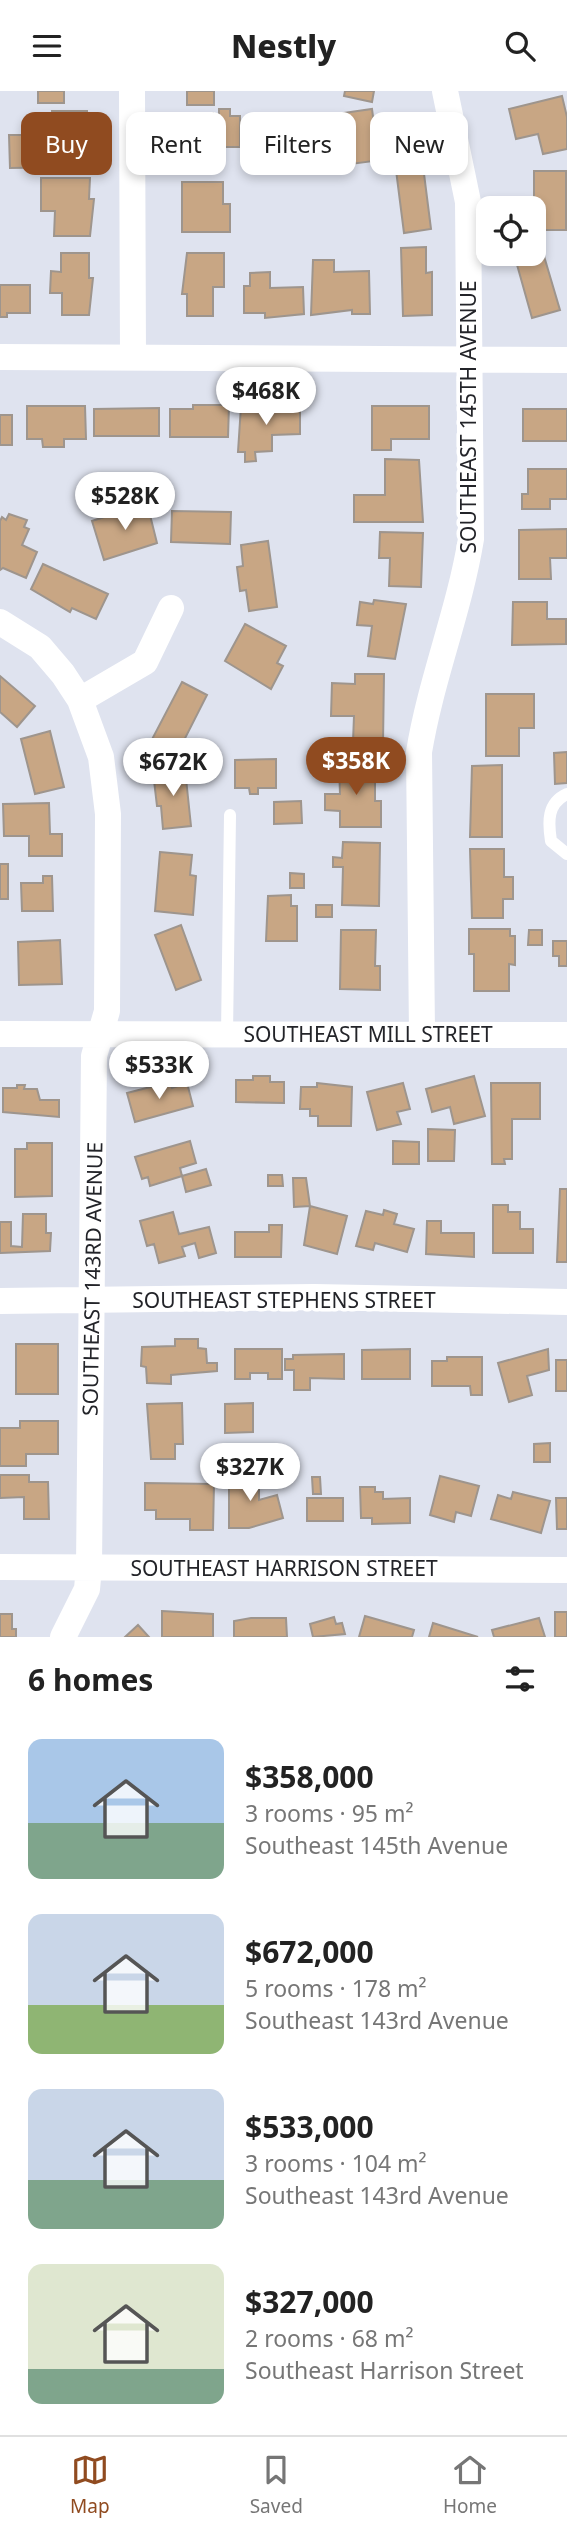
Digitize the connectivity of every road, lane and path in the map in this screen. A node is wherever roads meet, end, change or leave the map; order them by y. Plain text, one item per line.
1 (132, 91) edge
2 (445, 91) edge
3 (0, 357) edge
4 (133, 357) junction
5 (470, 360) junction
6 (567, 361) edge
7 (171, 608) dead end
8 (0, 622) edge
9 (80, 700) junction
10 (567, 795) edge
11 (230, 815) dead end
12 (567, 854) edge
13 (422, 1033) junction
14 (0, 1034) edge
15 (227, 1034) junction
16 (100, 1035) junction
17 (567, 1035) edge
18 (92, 1300) junction
19 (0, 1301) edge
20 (567, 1302) edge
21 (0, 1567) edge
22 (89, 1567) junction
23 (567, 1570) edge
24 (63, 1637) edge

1 - 4 street
2 - 5 street, SOUTHEAST 145TH AVENUE
3 - 4 street
4 - 5 street
5 - 6 street
5 - 13 street, SOUTHEAST 145TH AVENUE
7 - 9 street
8 - 9 street, SOUTHEAST 143RD AVENUE
9 - 16 street, SOUTHEAST 143RD AVENUE
10 - 12 lane
11 - 15 lane
13 - 15 street, SOUTHEAST MILL STREET
13 - 17 street, SOUTHEAST MILL STREET
14 - 16 street, SOUTHEAST MILL STREET
15 - 16 street, SOUTHEAST MILL STREET
16 - 18 street, SOUTHEAST 143RD AVENUE
18 - 19 street, SOUTHEAST STEPHENS STREET
18 - 20 street, SOUTHEAST STEPHENS STREET
18 - 22 street, SOUTHEAST 143RD AVENUE
21 - 22 street, SOUTHEAST HARRISON STREET
22 - 23 street, SOUTHEAST HARRISON STREET
22 - 24 street, SOUTHEAST 143RD AVENUE

